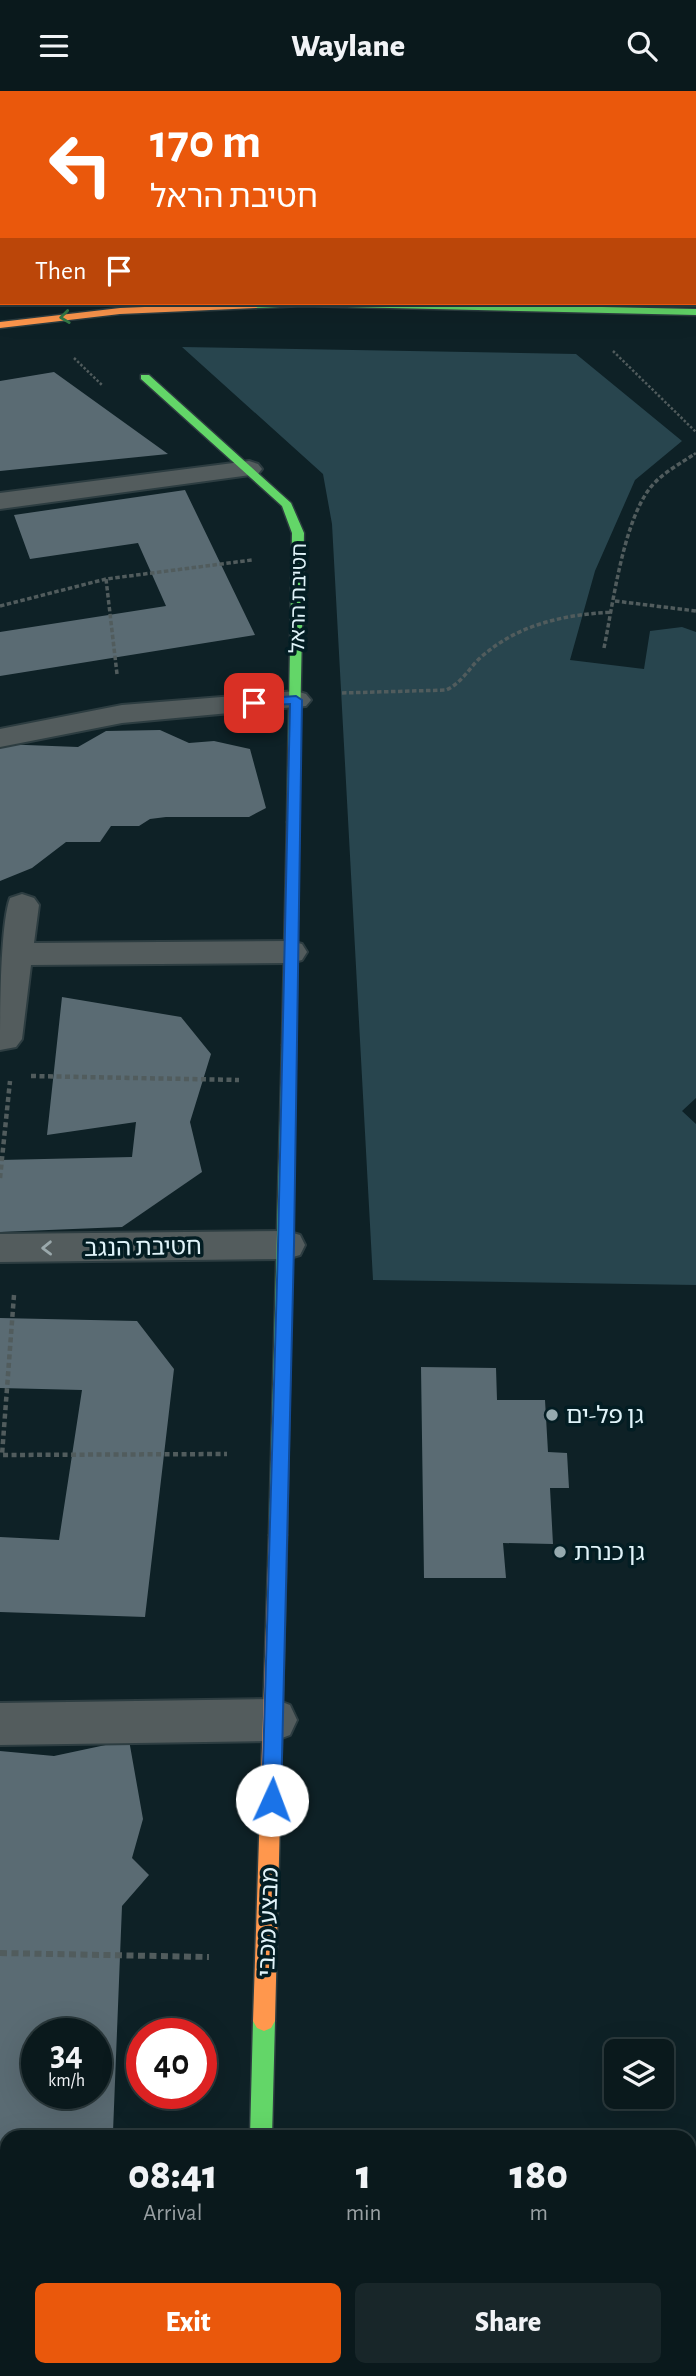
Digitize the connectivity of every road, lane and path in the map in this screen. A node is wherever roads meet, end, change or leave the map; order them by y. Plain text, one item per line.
1 (257, 305) edge
2 (390, 305) edge
3 (696, 312) edge
4 (0, 325) edge
5 (609, 347) dead end
6 (68, 352) dead end
7 (145, 377) dead end
8 (106, 389) dead end
9 (696, 432) edge
10 (696, 453) edge
11 (249, 469) junction
12 (0, 501) edge
13 (298, 555) junction
14 (106, 579) junction
15 (615, 601) junction
16 (0, 605) edge
17 (696, 611) edge
18 (612, 612) junction
19 (604, 648) dead end
20 (296, 697) junction
21 (122, 714) junction
22 (0, 738) edge
23 (22, 905) dead end
24 (290, 952) junction
25 (15, 954) junction
26 (4, 1039) dead end
27 (10, 1075) dead end
28 (24, 1076) dead end
29 (288, 1081) junction
30 (0, 1178) edge
31 (286, 1245) junction
32 (8, 1248) edge
33 (281, 1453) junction
34 (1, 1455) edge
35 (274, 1720) junction
36 (0, 1724) edge
37 (0, 1953) edge
38 (267, 1958) junction
39 (261, 2130) edge

1 -> 4 street
3 -> 2 street
5 - 9 path
6 - 8 path
7 - 11 street, חטיבת הראל
10 - 15 path
11 - 12 street
11 - 13 street, חטיבת הראל
13 - 14 path
13 - 20 street, חטיבת הראל
14 - 16 path
14 - 21 path
15 - 17 path
15 - 18 path
18 - 19 path
18 - 20 path
20 - 21 street
20 - 24 street, מבצע מכבי
21 - 22 street
23 - 25 street
24 - 25 street
24 - 29 street, מבצע מכבי
25 - 26 street
27 - 30 path
28 - 29 path
29 - 31 street, מבצע מכבי
31 -> 32 street, חטיבת הנגב
31 - 33 street, מבצע מכבי
32 - 34 path
33 - 34 path
33 - 35 street, מבצע מכבי
35 - 36 street
35 - 38 street, מבצע מכבי
37 - 38 path
38 - 39 street, מבצע מכבי

